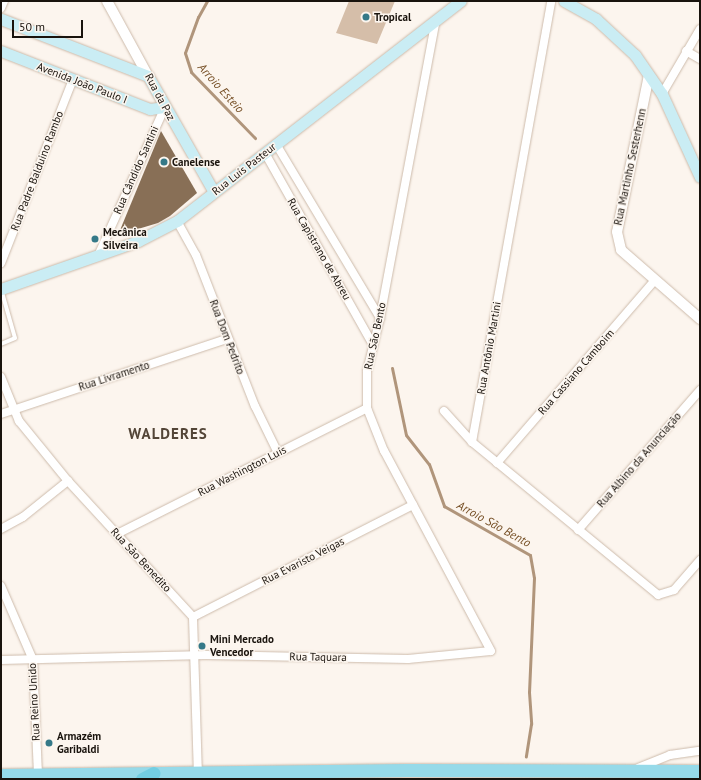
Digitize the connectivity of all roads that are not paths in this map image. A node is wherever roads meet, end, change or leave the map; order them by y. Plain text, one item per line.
1 (4, 1) edge
2 (107, 1) edge
3 (461, 1) edge
4 (552, 1) edge
5 (564, 1) edge
6 (1, 8) edge
7 (1, 19) edge
8 (436, 20) junction
9 (700, 29) edge
10 (686, 50) junction
11 (1, 51) edge
12 (700, 59) edge
13 (649, 75) junction
14 (148, 76) junction
15 (73, 79) junction
16 (662, 94) junction
17 (165, 107) junction
18 (276, 144) junction
19 (265, 153) junction
20 (700, 177) edge
21 (214, 192) junction
22 (177, 221) junction
23 (331, 239) junction
24 (318, 247) junction
25 (98, 256) junction
26 (1, 263) edge
27 (654, 280) junction
28 (1, 289) edge
29 (380, 318) junction
30 (700, 320) edge
31 (227, 339) junction
32 (1, 344) edge
33 (373, 345) junction
34 (1, 377) edge
35 (700, 390) edge
36 (368, 408) junction
37 (13, 410) junction
38 (444, 411) dead end
39 (1, 414) edge
40 (472, 442) junction
41 (278, 453) junction
42 (497, 463) junction
43 (68, 481) junction
44 (413, 505) junction
45 (1, 529) edge
46 (578, 530) junction
47 (117, 534) junction
48 (700, 560) edge
49 (1, 586) edge
50 (193, 617) junction
51 (491, 651) joint
52 (193, 656) junction
53 (1, 660) edge
54 (32, 660) junction
55 (700, 751) edge
56 (699, 771) edge
57 (627, 772) junction
58 (154, 773) junction
59 (198, 774) junction
60 (38, 775) junction
61 (1, 776) edge
62 (142, 779) edge

1 - 6 street
2 - 14 street, Rua da Paz
3 - 8 main road, Rua Luís Pasteur
4 - 40 street, Rua Antônio Martini
5 - 13 main road
7 - 14 main road
8 - 18 main road, Rua Luís Pasteur
8 - 29 street, Rua São Bento
9 - 10 street
10 - 12 street
10 - 16 street
11 - 15 main road, Avenida João Paulo I
13 - 16 main road
13 - 27 street, Rua Martinho Sesterhenn
14 - 17 main road, Rua da Paz
15 - 17 main road, Avenida João Paulo I
15 - 26 street, Rua Padre Balduino Rambo
16 - 20 main road
17 - 21 main road, Rua da Paz
17 - 25 street, Rua Cândido Santini
18 - 19 main road, Rua Luís Pasteur
18 - 23 street, Rua Capistrano de Abreu
19 - 21 main road, Rua Luís Pasteur
19 - 24 street, Rua Capistrano de Abreu
21 - 22 main road, Rua Luís Pasteur
22 - 25 main road, Rua Luís Pasteur
22 - 31 street, Rua Dom Pedrito
23 - 24 street
23 - 29 street, Rua Capistrano de Abreu
24 - 33 street, Rua Capistrano de Abreu
25 - 28 main road, Rua Luís Pasteur
27 - 30 street, Rua Martinho Sesterhenn
27 - 42 street, Rua Cassiano Camboim
28 - 32 lane
29 - 33 street, Rua São Bento
31 - 37 street, Rua Livramento
31 - 41 street, Rua Dom Pedrito
33 - 36 street, Rua São Bento
34 - 37 street, Rua São Benedito
35 - 46 street, Rua Albino da Anunciação
36 - 41 street, Rua Washington Luís
36 - 44 street, Rua São Bento
37 - 39 street, Rua Livramento
37 - 43 street, Rua São Benedito
38 - 40 street
40 - 42 street
41 - 47 street, Rua Washington Luís
42 - 46 street
43 - 45 street
43 - 47 street, Rua São Benedito
44 - 50 street, Rua Evaristo Veigas
44 - 51 street, Rua São Bento
46 - 48 street
47 - 50 street, Rua São Benedito
49 - 54 street, Rua Reino Unido
50 - 52 street
51 - 52 street, Rua Taquara
52 - 54 street, Rua Taquara
52 - 59 street
53 - 54 street, Rua Taquara
54 - 60 street, Rua Reino Unido
55 - 57 street
56 - 57 main road
57 - 59 main road
58 - 59 main road
58 - 60 main road
58 - 62 highway
60 - 61 main road

